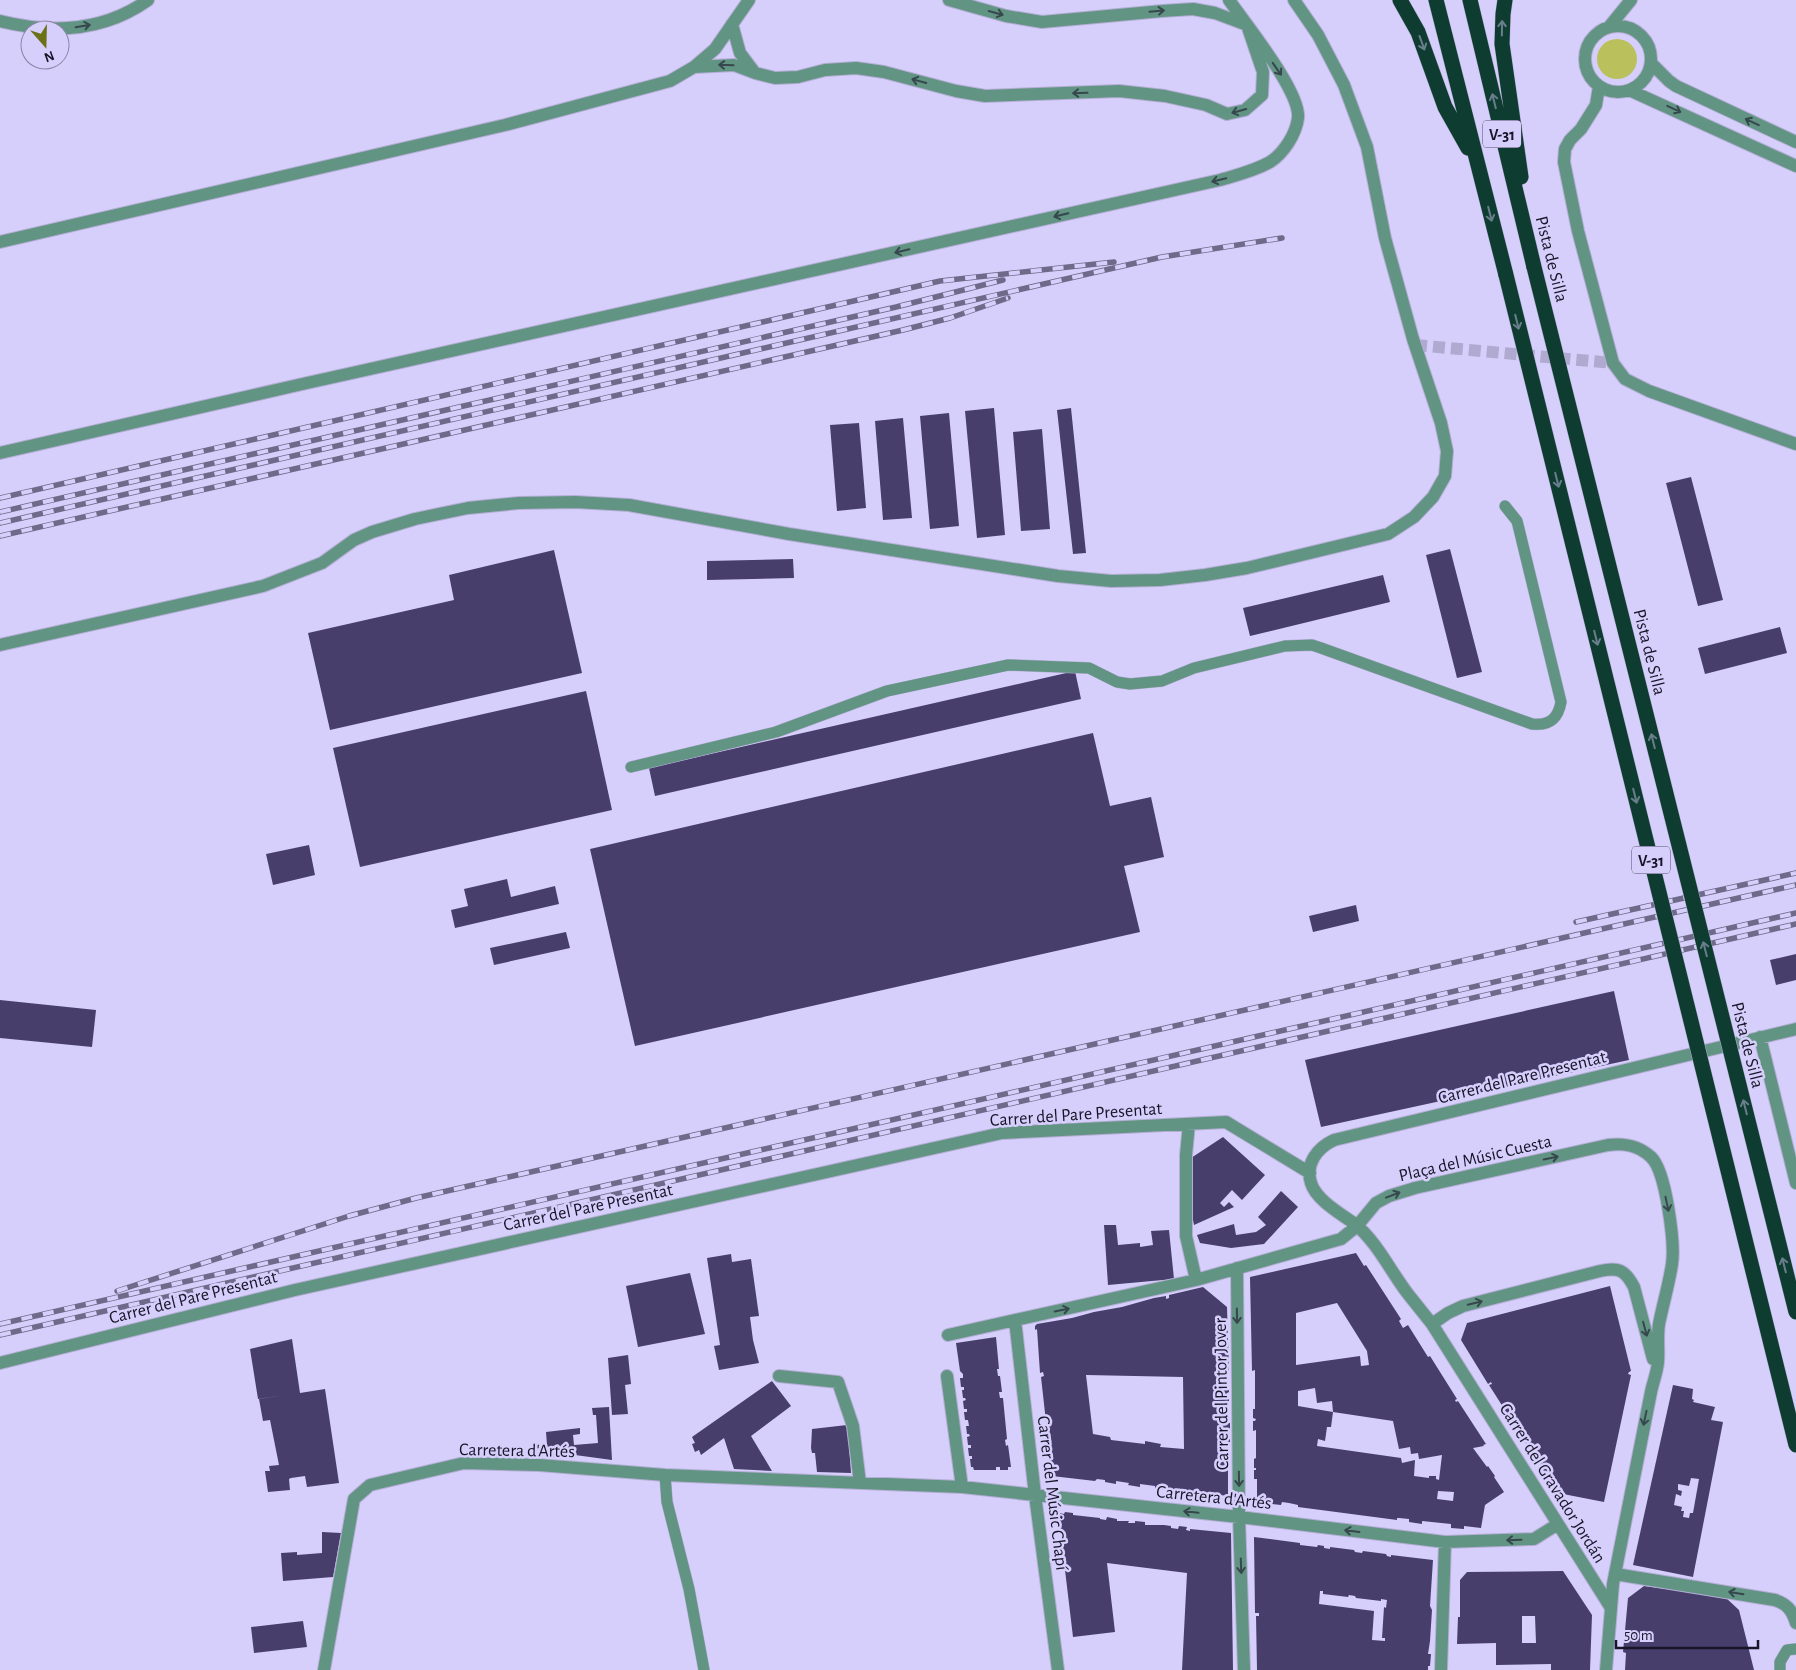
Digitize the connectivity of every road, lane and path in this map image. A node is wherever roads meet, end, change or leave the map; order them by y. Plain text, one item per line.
1 (148, 0) edge
2 (749, 0) edge
3 (755, 0) edge
4 (949, 0) edge
5 (1229, 0) edge
6 (1294, 0) edge
7 (1400, 0) edge
8 (1436, 0) edge
9 (1470, 0) edge
10 (1505, 0) edge
11 (1632, 0) edge
12 (736, 20) junction
13 (0, 21) edge
14 (1247, 25) junction
15 (1609, 27) junction
16 (1651, 63) junction
17 (694, 67) junction
18 (755, 73) junction
19 (1599, 86) junction
20 (1629, 90) junction
21 (1796, 142) edge
22 (1478, 166) junction
23 (1796, 166) edge
24 (0, 242) edge
25 (1534, 267) junction
26 (1796, 444) edge
27 (0, 453) edge
28 (1505, 506) dead end
29 (0, 645) edge
30 (631, 767) dead end
31 (1796, 1029) edge
32 (1760, 1037) junction
33 (1189, 1124) junction
34 (1310, 1172) junction
35 (1796, 1183) edge
36 (1357, 1226) junction
37 (1237, 1268) junction
38 (1196, 1280) junction
39 (1796, 1312) edge
40 (1015, 1320) junction
41 (1432, 1324) junction
42 (948, 1335) dead end
43 (0, 1364) edge
44 (1656, 1371) junction
45 (779, 1376) dead end
46 (947, 1376) dead end
47 (1796, 1445) edge
48 (665, 1475) junction
49 (860, 1483) junction
50 (962, 1487) junction
51 (1035, 1495) junction
52 (1239, 1517) junction
53 (1558, 1524) junction
54 (1445, 1542) junction
55 (1615, 1574) junction
56 (1611, 1608) junction
57 (1796, 1623) edge
58 (1796, 1649) edge
59 (324, 1670) edge
60 (704, 1670) edge
61 (1058, 1670) edge
62 (1244, 1670) edge
63 (1441, 1670) edge
64 (1606, 1670) edge
65 (1780, 1670) edge

13 -> 1 street
2 - 12 street
3 - 12 street
4 -> 14 street
5 - 14 street
6 - 29 street
7 -> 22 highway
8 - 22 highway, V-31
25 -> 9 highway, Pista de Silla / V-31
25 -> 10 highway
11 - 15 street
12 - 17 street
12 - 18 street
14 -> 18 street
14 -> 27 street
15 - 16 street
15 - 19 street
16 - 20 street
21 -> 16 street
18 -> 17 street
17 - 24 street
19 - 20 street
19 - 26 street
20 -> 23 street
22 -> 47 highway, V-31, bridge
39 -> 25 highway, Pista de Silla / V-31, bridge
28 - 30 lane
31 - 32 street, Carrer del Pare Presentat
32 - 34 street, Carrer del Pare Presentat
32 - 35 street
33 - 34 street, Carrer del Pare Presentat
33 - 38 street
33 - 43 street, Carrer del Pare Presentat
34 - 36 street
36 - 37 street
36 - 41 street
36 -> 44 street, Plaça del Músic Cuesta
37 - 38 street
37 -> 52 street, Carrer del Pintor Jover
40 -> 38 street
40 - 42 street
40 - 51 street, Carrer del Músic Chapí
41 -> 44 street
41 - 53 street, Carrer del Gravador Jordán
44 -> 55 street
45 - 49 street
46 - 50 street
48 - 49 street, Carretera d'Artés
48 - 59 street, Carretera d'Artés
48 - 60 lane
49 - 50 street, Carretera d'Artés
50 - 51 street, Carretera d'Artés
52 -> 51 street, Carretera d'Artés
51 - 61 street, Carrer del Músic Chapí
54 -> 52 street, Carretera d'Artés
52 -> 62 street, Carrer del Pintor Jover
53 -> 54 street, Carretera d'Artés
53 - 56 street, Carrer del Gravador Jordán
54 - 63 street
55 - 56 street
57 -> 55 street
56 - 64 street
58 - 65 lane

